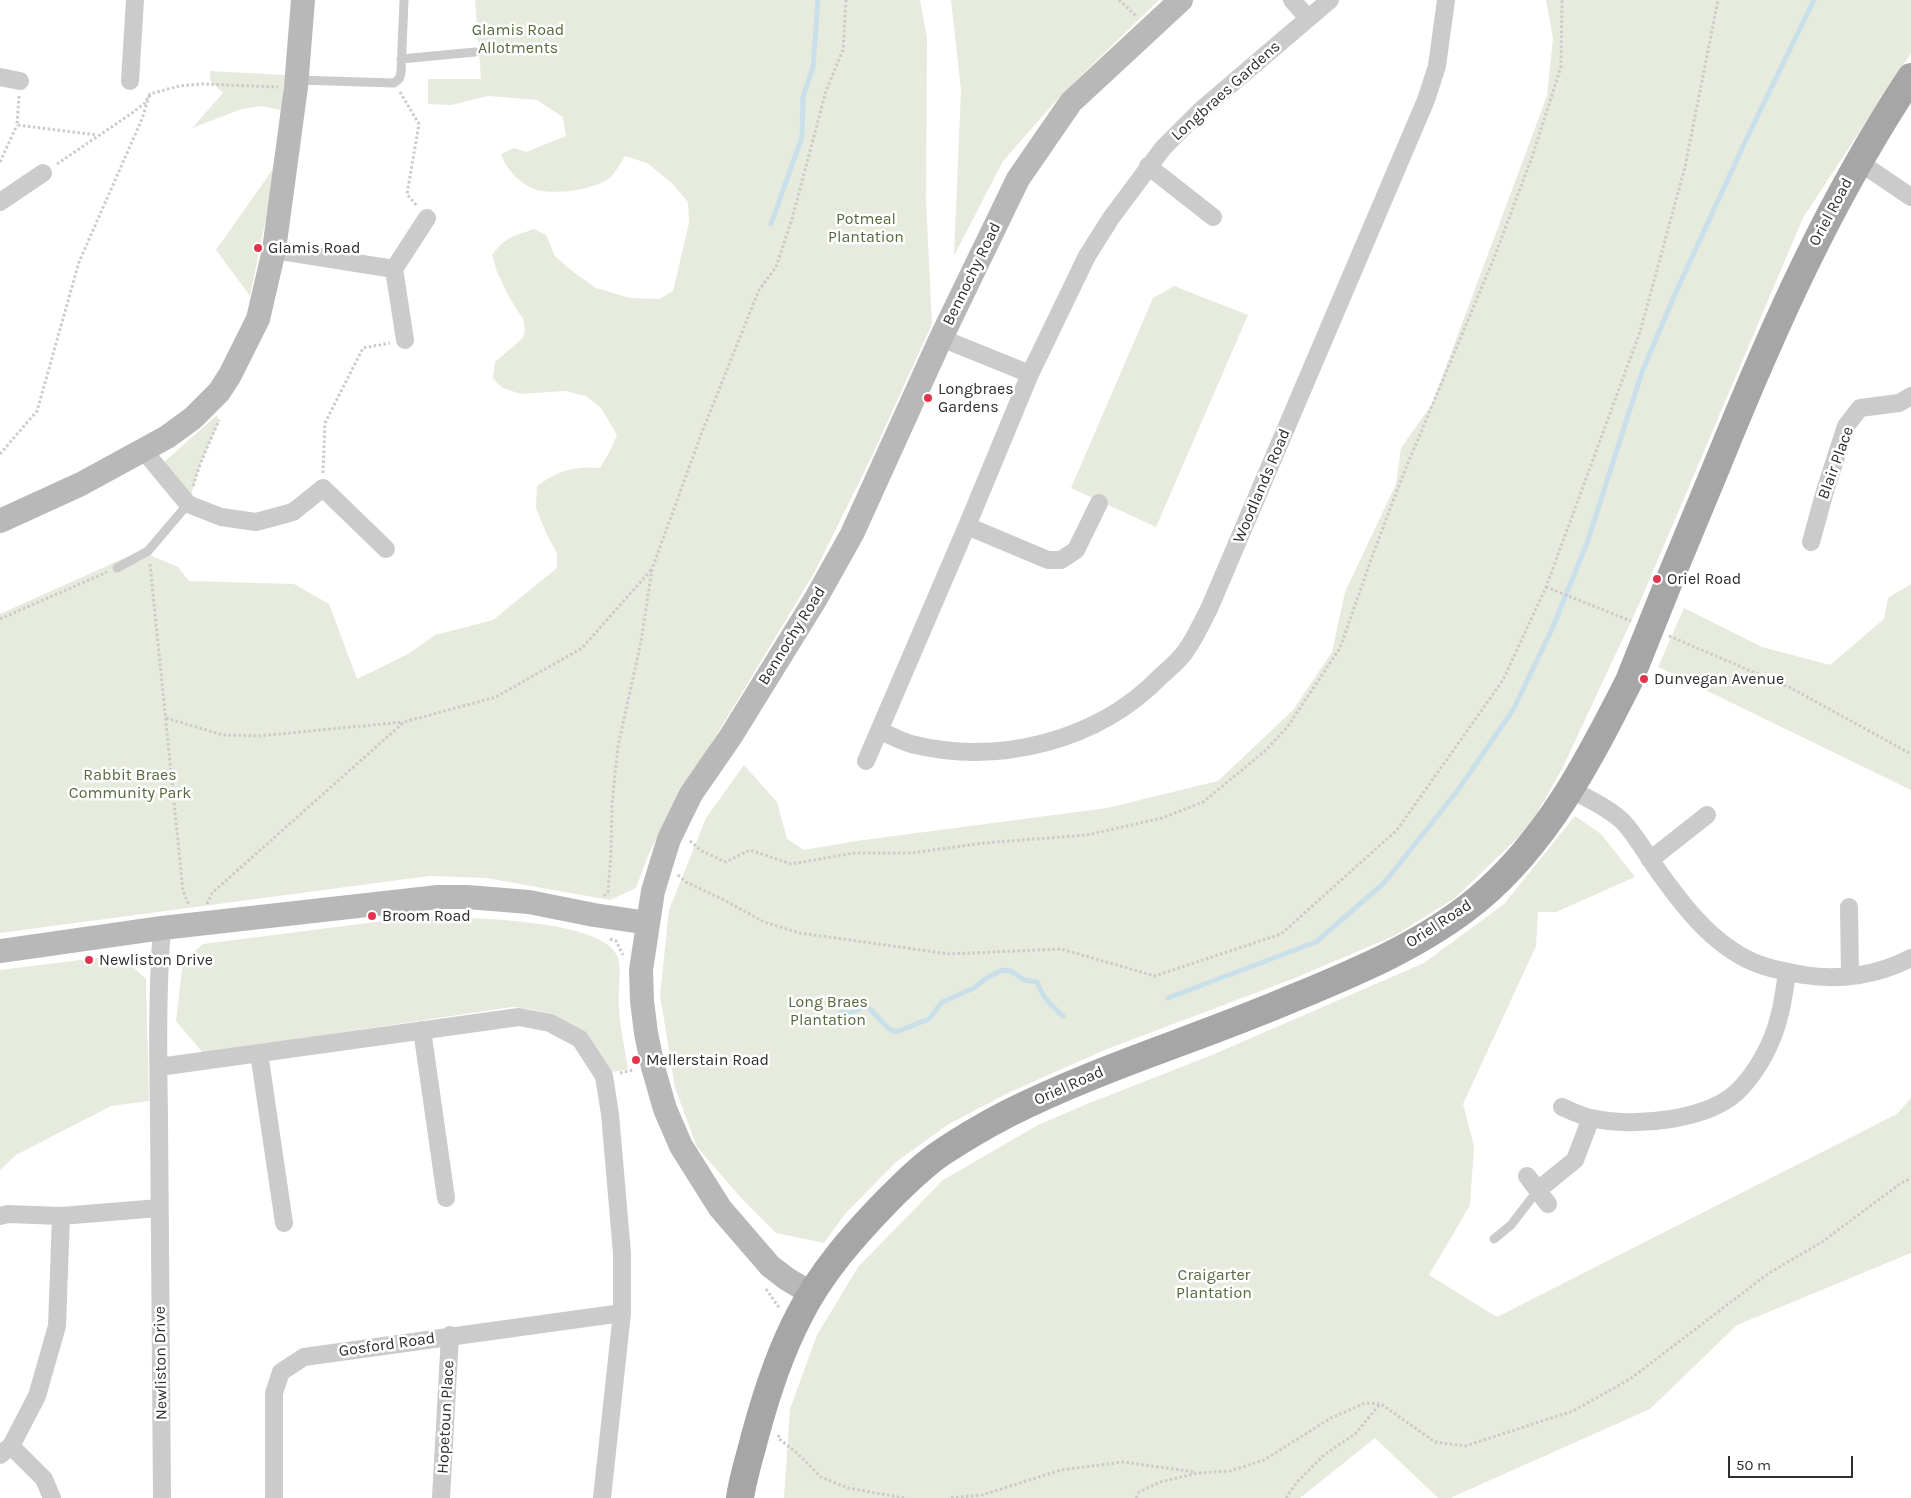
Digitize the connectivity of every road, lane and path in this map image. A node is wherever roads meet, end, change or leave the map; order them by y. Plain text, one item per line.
1 (135, 0) edge
2 (303, 0) edge
3 (404, 0) edge
4 (846, 0) edge
5 (1181, 0) edge
6 (1292, 0) edge
7 (1330, 0) edge
8 (1446, 0) edge
9 (1718, 0) edge
10 (1308, 18) junction
11 (476, 52) dead end
12 (402, 59) junction
13 (0, 76) edge
14 (1911, 77) edge
15 (20, 81) joint
16 (130, 82) dead end
17 (394, 82) junction
18 (296, 84) junction
19 (150, 94) junction
20 (17, 125) junction
21 (98, 136) junction
22 (0, 162) edge
23 (1857, 163) junction
24 (1148, 166) junction
25 (43, 173) joint
26 (1911, 197) edge
27 (0, 202) edge
28 (1214, 217) dead end
29 (427, 218) joint
30 (274, 250) junction
31 (394, 269) junction
32 (941, 338) junction
33 (405, 340) joint
34 (1030, 374) junction
35 (1911, 396) edge
36 (213, 398) junction
37 (144, 451) junction
38 (0, 454) edge
39 (322, 488) junction
40 (1100, 503) dead end
41 (188, 504) junction
42 (0, 521) edge
43 (967, 526) junction
44 (1811, 542) dead end
45 (386, 549) dead end
46 (148, 551) junction
47 (117, 568) joint
48 (652, 568) junction
49 (1546, 587) junction
50 (0, 619) edge
51 (1650, 628) junction
52 (166, 718) junction
53 (404, 722) junction
54 (880, 731) junction
55 (1911, 754) edge
56 (866, 761) dead end
57 (1571, 790) junction
58 (1707, 814) dead end
59 (1650, 860) junction
60 (662, 863) junction
61 (1849, 907) dead end
62 (594, 915) junction
63 (648, 923) junction
64 (197, 924) junction
65 (162, 928) junction
66 (0, 950) edge
67 (1911, 958) edge
68 (1787, 972) junction
69 (1850, 976) junction
70 (422, 1030) junction
71 (259, 1053) junction
72 (158, 1067) junction
73 (1562, 1107) dead end
74 (1591, 1118) junction
75 (1911, 1178) edge
76 (1538, 1190) joint
77 (446, 1198) dead end
78 (159, 1208) junction
79 (0, 1216) edge
80 (61, 1216) junction
81 (284, 1223) dead end
82 (1494, 1239) dead end
83 (812, 1294) junction
84 (622, 1313) junction
85 (450, 1335) junction
86 (1381, 1404) junction
87 (780, 1430) dead end
88 (6, 1451) edge
89 (1198, 1473) junction
90 (52, 1498) edge
91 (162, 1498) edge
92 (274, 1498) edge
93 (441, 1498) edge
94 (602, 1498) edge
95 (740, 1498) edge
96 (904, 1498) edge
97 (951, 1498) edge
98 (1136, 1498) edge
99 (1286, 1498) edge

1 - 16 street
2 - 18 street
3 - 12 lane
4 - 48 path
5 - 32 street, Bennochy Road
6 - 10 street
7 - 10 street, Longbraes Gardens
8 - 54 street, Woodlands Road
9 - 49 path
10 - 24 street, Longbraes Gardens
11 - 12 lane
12 - 17 lane
13 - 15 street
14 - 23 main road, Oriel Road
15 - 20 path
17 - 18 lane
17 - 29 path
18 - 19 path
18 - 30 street
19 - 21 path
19 - 38 path
20 - 21 path
20 - 22 path
21 - 25 path
23 - 26 street
23 - 51 main road, Oriel Road
24 - 28 street
24 - 34 street, Longbraes Gardens
25 - 27 street
29 - 31 street
30 - 31 street
30 - 36 street
31 - 33 street
32 - 34 street
32 - 60 street, Bennochy Road
33 - 39 path
34 - 43 street, Longbraes Gardens
35 - 44 street, Blair Place
36 - 37 street
36 - 41 path
37 - 41 street
37 - 42 street
39 - 41 street
39 - 45 street
40 - 43 street
41 - 46 lane
43 - 54 street, Longbraes Gardens
46 - 47 lane
46 - 52 path
47 - 50 path
48 - 53 path
48 - 62 path
49 - 51 path
49 - 60 path
51 - 55 path
51 - 57 main road, Oriel Road
52 - 53 path
52 - 64 path
53 - 64 path
54 - 56 street, Longbraes Gardens
57 - 59 street
57 - 83 main road, Oriel Road
58 - 59 street
59 - 68 street
60 - 63 street, Bennochy Road
61 - 69 street
62 - 63 street
62 - 64 street
63 - 83 street, Bennochy Road
64 - 65 street
65 - 66 street
65 - 72 street, Newliston Drive
67 - 69 street
68 - 69 street
68 - 74 street
70 - 71 street
70 - 77 street
70 - 84 street
71 - 72 street
71 - 81 street
72 - 78 street, Newliston Drive
73 - 74 street
74 - 76 street
75 - 86 path
76 - 82 lane
78 - 80 street
78 - 91 street, Newliston Drive
79 - 80 street
80 - 88 street
83 - 95 main road, Oriel Road
84 - 85 street, Gosford Road
84 - 94 street
85 - 92 street, Gosford Road
85 - 93 street, Hopetoun Place
86 - 89 path
86 - 99 path
87 - 96 path
88 - 90 street
89 - 97 path
89 - 98 path

